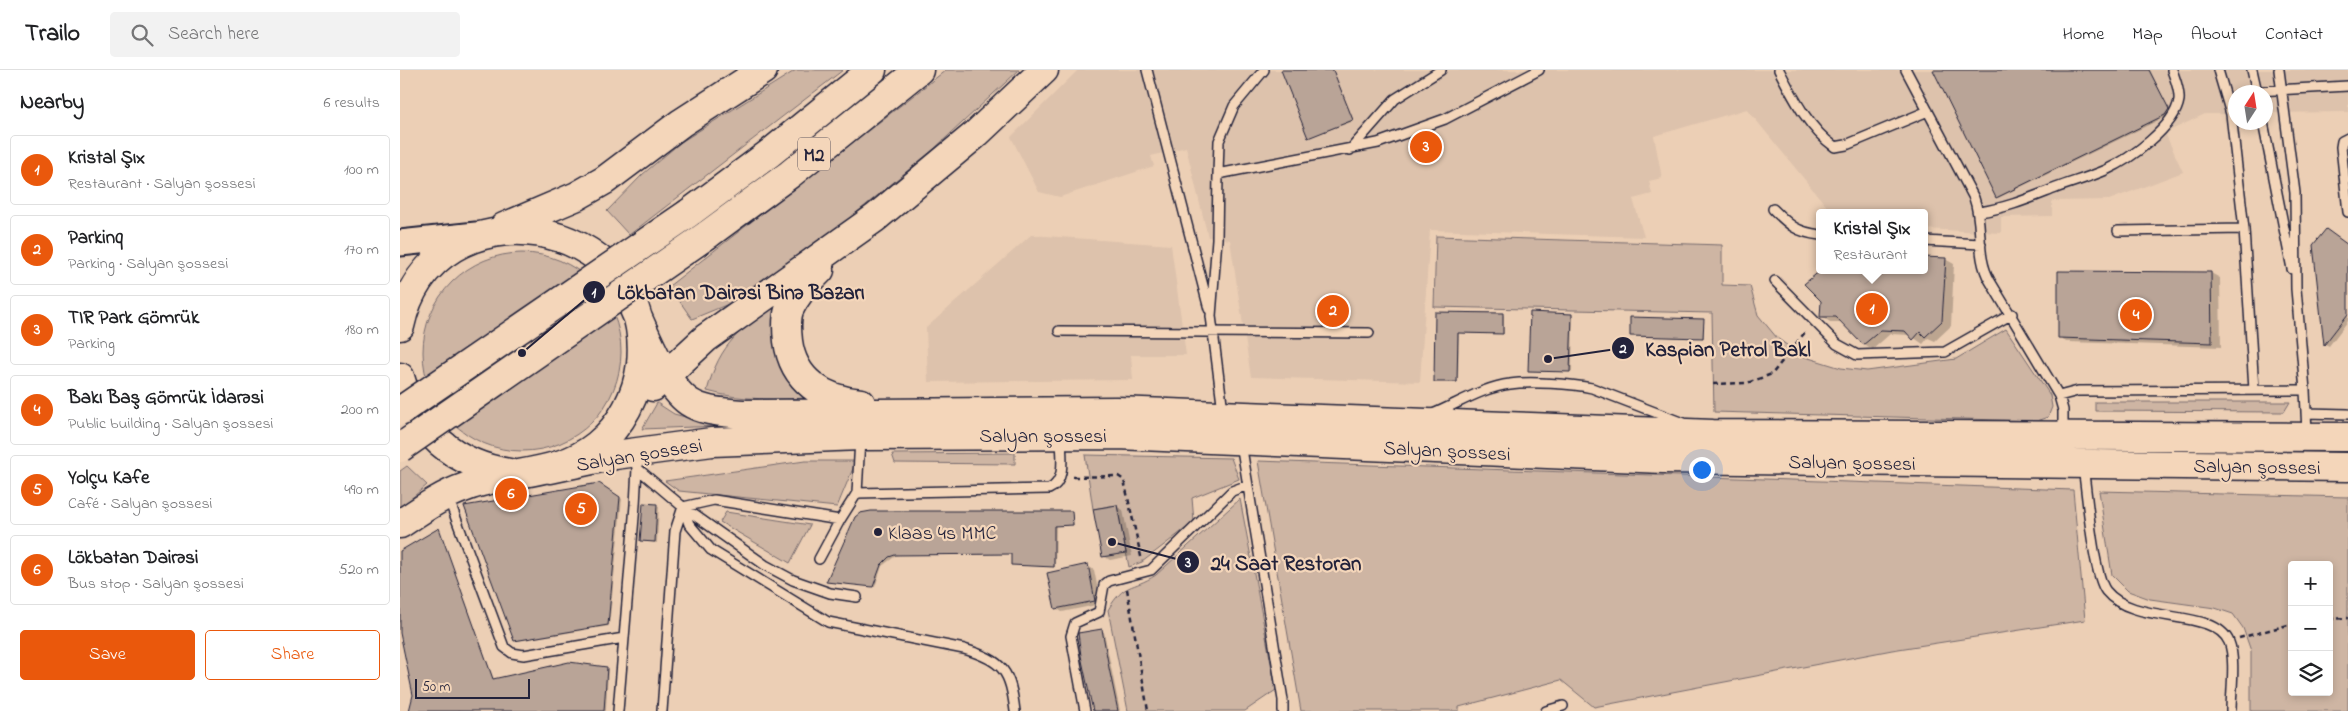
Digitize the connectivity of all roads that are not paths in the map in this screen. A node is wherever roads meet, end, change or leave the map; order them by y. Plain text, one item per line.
1 (763, 70) edge
2 (872, 70) edge
3 (919, 70) edge
4 (1044, 70) edge
5 (1147, 70) edge
6 (1264, 70) edge
7 (1441, 70) edge
8 (1539, 70) edge
9 (1779, 70) edge
10 (1906, 70) edge
11 (2172, 70) edge
12 (2218, 70) edge
13 (2252, 70) edge
14 (2279, 70) edge
15 (2255, 85) edge
16 (2348, 86) edge
17 (2283, 90) junction
18 (2273, 91) edge
19 (1928, 111) junction
20 (2265, 130) edge
21 (2348, 138) edge
22 (1350, 150) junction
23 (1218, 174) junction
24 (1773, 209) dead end
25 (1979, 212) junction
26 (2348, 212) edge
27 (875, 218) junction
28 (2244, 229) junction
29 (2118, 231) dead end
30 (491, 233) junction
31 (1816, 233) edge
32 (1928, 241) edge
33 (400, 244) edge
34 (1981, 244) junction
35 (1775, 280) dead end
36 (2296, 289) junction
37 (628, 296) junction
38 (405, 304) edge
39 (2012, 314) junction
40 (1210, 316) junction
41 (400, 326) edge
42 (1059, 331) dead end
43 (1213, 332) junction
44 (1369, 333) dead end
45 (666, 374) junction
46 (400, 378) edge
47 (2254, 390) junction
48 (2305, 390) junction
49 (2059, 396) junction
50 (400, 411) edge
51 (959, 411) junction
52 (1223, 414) junction
53 (2348, 414) edge
54 (1412, 423) junction
55 (2307, 425) junction
56 (611, 432) junction
57 (1061, 434) junction
58 (1713, 434) junction
59 (860, 436) junction
60 (2063, 436) junction
61 (2348, 437) edge
62 (1241, 440) junction
63 (400, 448) edge
64 (635, 460) junction
65 (2083, 464) junction
66 (2348, 467) edge
67 (539, 471) junction
68 (1248, 485) junction
69 (857, 493) junction
70 (447, 495) junction
71 (683, 507) junction
72 (840, 520) junction
73 (400, 524) edge
74 (819, 559) dead end
75 (857, 597) dead end
76 (624, 638) junction
77 (1564, 706) dead end
78 (618, 711) edge
79 (662, 711) edge
80 (1015, 711) edge
81 (1085, 711) edge
82 (1283, 711) edge
83 (1546, 711) edge
84 (2231, 711) edge

1 - 30 highway
2 - 50 highway, M2, bridge
3 - 63 highway, M2, bridge
4 - 27 highway
5 - 40 lane
6 - 23 lane
7 - 22 lane
8 - 22 lane
9 - 19 lane
10 - 19 lane
11 - 25 lane
12 - 28 lane
13 - 15 lane
14 - 17 lane
16 - 17 lane
17 - 18 lane
17 - 36 lane
19 - 25 lane
20 - 36 lane
21 - 26 lane
22 - 23 lane
23 - 40 lane
24 - 31 lane
25 - 34 lane
27 - 45 highway
27 - 51 highway
28 - 29 lane
28 - 47 lane
30 - 33 main road
30 - 37 highway
30 - 38 highway
32 - 34 lane
34 - 39 lane
35 - 39 lane
36 - 48 lane
37 - 45 highway
37 - 56 highway
38 - 41 highway
39 - 49 lane
40 - 43 lane
42 - 43 lane
43 - 44 lane
43 - 52 lane
45 - 51 highway
45 - 56 highway
46 - 67 highway
47 - 48 lane
47 - 49 lane
48 - 55 lane
49 - 60 lane
51 - 52 highway, Salyan şossesi
52 - 54 highway, Salyan şossesi
53 - 55 lane
54 - 58 highway, Salyan şossesi
54 - 58 lane
55 - 60 highway, Salyan şossesi
55 - 61 highway, Salyan şossesi
56 - 67 highway
57 - 59 highway, Salyan şossesi
57 - 62 highway, Salyan şossesi
57 - 69 lane
58 - 60 highway, Salyan şossesi
59 - 64 highway, Salyan şossesi
59 - 69 lane
62 - 65 highway, Salyan şossesi
62 - 68 lane
64 - 67 highway, Salyan şossesi
64 - 71 lane
64 - 76 lane
65 - 66 highway, Salyan şossesi
65 - 84 lane
67 - 70 highway
68 - 81 lane
68 - 82 lane
69 - 72 lane
70 - 73 highway
70 - 76 lane
71 - 72 lane
71 - 75 lane
71 - 79 lane
71 - 80 lane
72 - 74 lane
76 - 78 lane
77 - 83 lane

